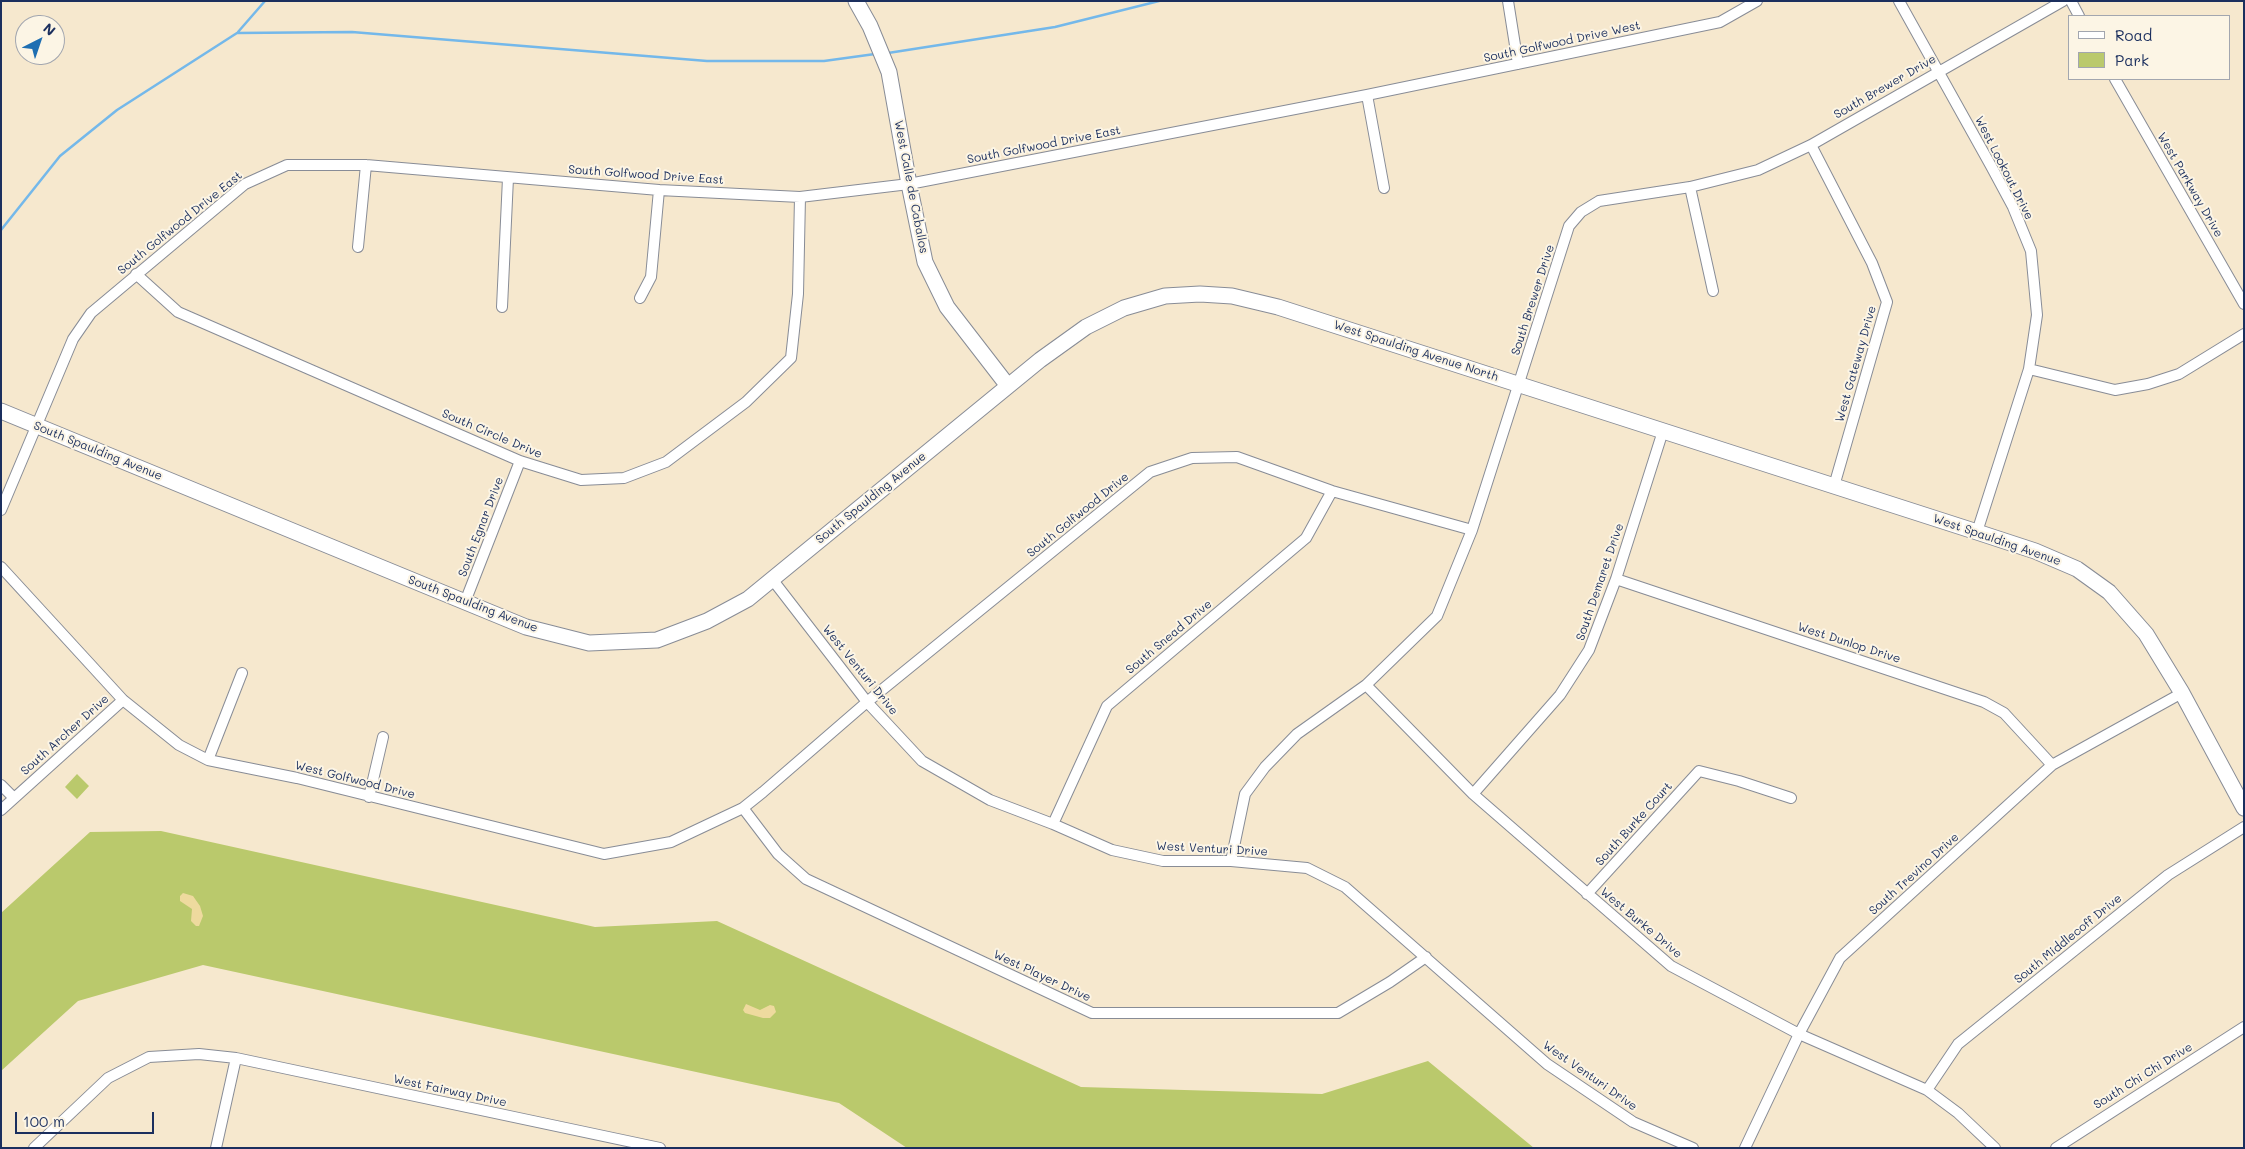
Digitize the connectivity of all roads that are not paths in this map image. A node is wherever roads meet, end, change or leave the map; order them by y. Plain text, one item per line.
1 (856, 1) edge
2 (1508, 1) edge
3 (1757, 1) edge
4 (1899, 1) edge
5 (2063, 1) edge
6 (2071, 1) edge
7 (2078, 15) edge
8 (1518, 64) junction
9 (1939, 71) junction
10 (2116, 80) edge
11 (1367, 95) junction
12 (1811, 145) junction
13 (366, 165) junction
14 (508, 178) junction
15 (908, 184) junction
16 (1690, 187) junction
17 (1384, 188) dead end
18 (659, 190) junction
19 (800, 196) junction
20 (358, 248) dead end
21 (136, 274) junction
22 (1713, 291) dead end
23 (1165, 296) joint
24 (640, 298) dead end
25 (2244, 304) edge
26 (502, 307) dead end
27 (2244, 334) edge
28 (2029, 369) junction
29 (1519, 385) junction
30 (1008, 386) junction
31 (1, 411) edge
32 (37, 425) junction
33 (1663, 431) junction
34 (520, 461) junction
35 (1834, 486) junction
36 (1332, 491) junction
37 (1, 510) edge
38 (1472, 530) junction
39 (1977, 532) junction
40 (1, 568) edge
41 (772, 579) junction
42 (1616, 579) junction
43 (465, 602) junction
44 (242, 673) dead end
45 (1366, 685) junction
46 (2182, 693) junction
47 (123, 700) junction
48 (867, 702) junction
49 (383, 737) dead end
50 (208, 760) junction
51 (2052, 766) junction
52 (1, 785) edge
53 (763, 792) joint
54 (1473, 794) junction
55 (369, 797) junction
56 (14, 798) junction
57 (1791, 798) dead end
58 (743, 808) junction
59 (2244, 808) edge
60 (1, 810) edge
61 (1053, 824) junction
62 (2244, 827) edge
63 (1231, 861) junction
64 (1587, 894) junction
65 (1426, 957) junction
66 (2244, 1027) edge
67 (1799, 1034) junction
68 (236, 1058) junction
69 (1926, 1090) junction
70 (34, 1148) edge
71 (216, 1148) edge
72 (660, 1148) edge
73 (1693, 1148) edge
74 (1745, 1148) edge
75 (1995, 1148) edge
76 (2056, 1148) edge

1 - 15 street, West Calle de Caballos
2 - 8 street
3 - 8 street, South Golfwood Drive West
4 - 9 street, West Lookout Drive
5 - 9 street, South Brewer Drive
6 - 7 street
8 - 11 street, South Golfwood Drive West
9 - 12 street, South Brewer Drive
9 - 28 street, West Lookout Drive
10 - 25 street, West Parkway Drive
11 - 15 street, South Golfwood Drive East
11 - 17 street
12 - 16 street, South Brewer Drive
12 - 35 street, West Gateway Drive
13 - 14 street, South Golfwood Drive East
13 - 20 street
13 - 21 street, South Golfwood Drive East
14 - 18 street, South Golfwood Drive East
14 - 26 street
15 - 19 street, South Golfwood Drive East
15 - 30 street, West Calle de Caballos
16 - 22 street
16 - 29 street, South Brewer Drive
18 - 19 street, South Golfwood Drive East
18 - 24 street
19 - 34 street, South Circle Drive
21 - 32 street, South Golfwood Drive East
21 - 34 street, South Circle Drive
23 - 29 street, West Spaulding Avenue North
23 - 30 street, South Spaulding Avenue
27 - 28 street
28 - 39 street, West Lookout Drive
29 - 33 street, West Spaulding Avenue North
29 - 38 street, South Brewer Drive
30 - 41 street, South Spaulding Avenue
31 - 32 street, South Spaulding Avenue
32 - 37 street
32 - 43 street, South Spaulding Avenue
33 - 35 street, West Spaulding Avenue
33 - 42 street, South Demaret Drive
34 - 43 street, South Egnar Drive
35 - 39 street, West Spaulding Avenue
36 - 38 street, South Golfwood Drive
36 - 48 street, South Golfwood Drive
36 - 61 street, South Snead Drive
38 - 45 street, South Brewer Drive
39 - 46 street, West Spaulding Avenue
40 - 47 street, West Golfwood Drive
41 - 43 street, South Spaulding Avenue
41 - 48 street, West Venturi Drive
42 - 51 street, West Dunlop Drive
42 - 54 street, South Demaret Drive
44 - 50 street
45 - 54 street, West Burke Drive
45 - 63 street, South Brewer Drive
46 - 51 street, South Trevino Drive
46 - 59 street, West Spaulding Avenue
47 - 50 street, West Golfwood Drive
47 - 56 street, South Archer Drive
48 - 53 street, South Golfwood Drive
48 - 61 street, West Venturi Drive
49 - 55 street
50 - 55 street, West Golfwood Drive
51 - 67 street, South Trevino Drive
52 - 56 street
53 - 58 street, West Golfwood Drive
54 - 64 street, West Burke Drive
55 - 58 street, West Golfwood Drive
56 - 60 street, South Archer Drive
57 - 64 street, South Burke Court
58 - 65 street, West Player Drive
61 - 63 street, West Venturi Drive
62 - 69 street, South Middlecoff Drive
63 - 65 street, West Venturi Drive
64 - 67 street, West Burke Drive
65 - 73 street, West Venturi Drive
66 - 76 street, South Chi Chi Drive
67 - 69 street, West Burke Drive
67 - 74 street, South Trevino Drive
68 - 70 street, West Fairway Drive
68 - 71 street
68 - 72 street, West Fairway Drive
69 - 75 street, West Burke Drive

